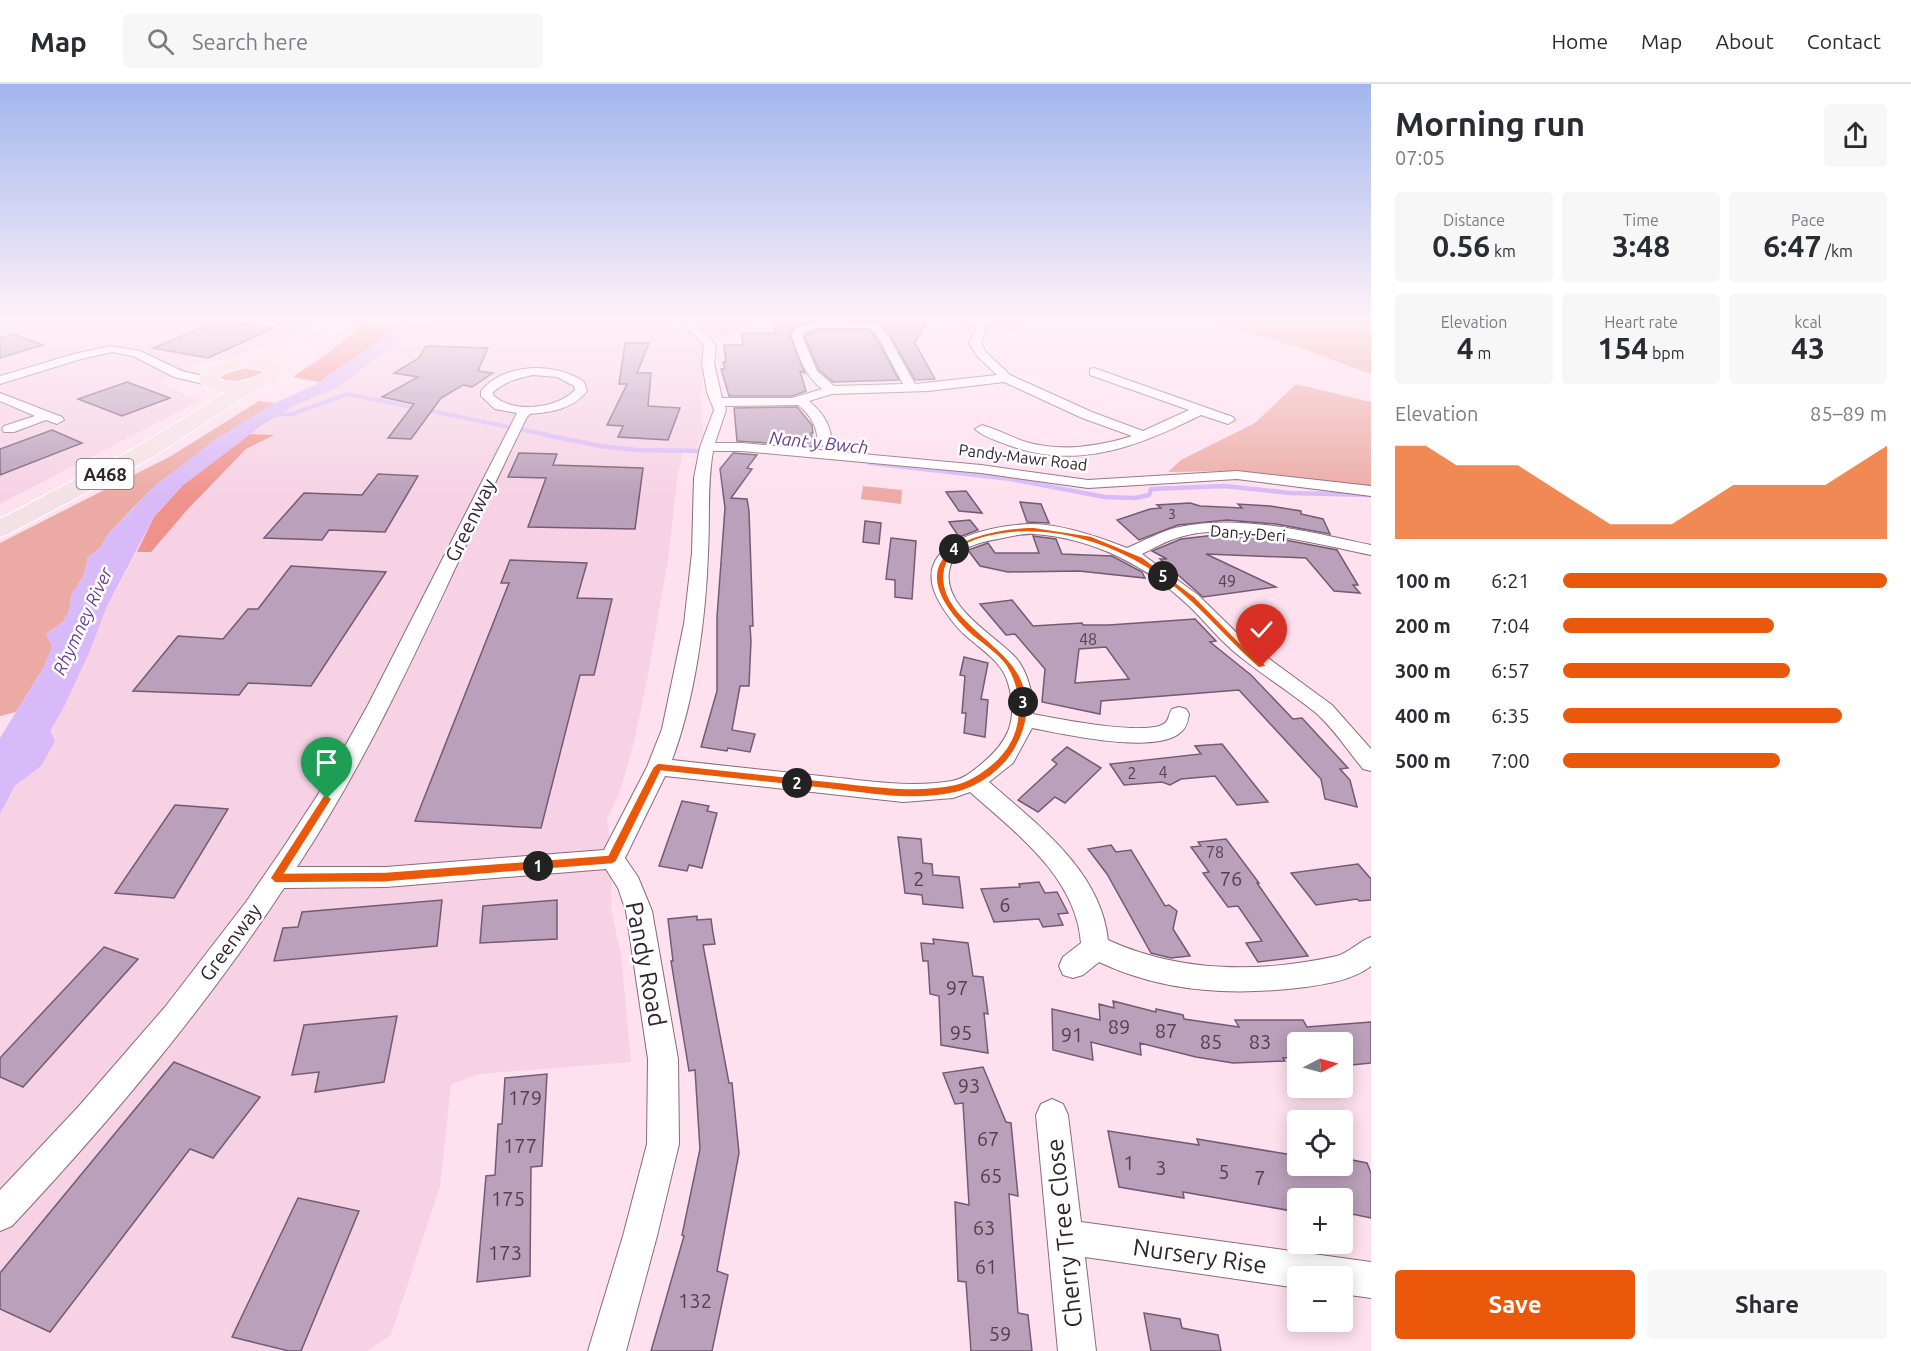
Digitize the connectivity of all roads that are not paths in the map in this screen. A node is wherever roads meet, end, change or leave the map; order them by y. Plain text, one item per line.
1 (196, 379) edge
2 (211, 379) edge
3 (262, 379) edge
4 (505, 379) edge
5 (570, 379) edge
6 (711, 379) edge
7 (815, 379) edge
8 (906, 379) edge
9 (995, 379) edge
10 (1008, 379) edge
11 (1114, 379) edge
12 (211, 383) junction
13 (254, 383) junction
14 (911, 388) junction
15 (831, 390) junction
16 (0, 397) edge
17 (801, 400) junction
18 (717, 402) junction
19 (526, 410) junction
20 (1200, 410) junction
21 (206, 414) junction
22 (1228, 420) dead end
23 (9, 429) dead end
24 (982, 429) dead end
25 (1146, 437) junction
26 (825, 443) dead end
27 (707, 447) junction
28 (1371, 491) edge
29 (0, 529) edge
30 (1368, 553) edge
31 (1128, 554) junction
32 (1179, 714) dead end
33 (1022, 719) junction
34 (1371, 763) edge
35 (658, 767) junction
36 (974, 782) junction
37 (612, 859) junction
38 (275, 878) junction
39 (1095, 948) junction
40 (1371, 949) edge
41 (1073, 966) dead end
42 (1052, 1115) dead end
43 (0, 1214) edge
44 (1064, 1237) junction
45 (1371, 1280) edge
46 (607, 1351) edge
47 (1077, 1351) edge

1 - 12 street
2 - 12 main road
3 - 13 main road
4 - 19 street
5 - 19 street
6 - 18 street
7 - 15 street
8 - 14 street
9 - 14 street
10 - 25 street
11 - 20 street
12 - 13 main road
12 - 21 main road
13 - 21 main road, A468
14 - 15 street
15 - 17 street
16 - 23 street
17 - 18 street
17 - 26 street
18 - 27 street
19 - 38 street, Greenway
20 - 22 street
20 - 25 street
21 - 29 main road, A468
24 - 25 street
27 - 28 street, Pandy-Mawr Road
27 - 35 street
30 - 31 street, Dan-y-Deri
31 - 33 street
31 - 34 street
32 - 33 street
33 - 36 street
35 - 36 street
35 - 37 street
36 - 39 street
37 - 38 street
37 - 46 street, Pandy Road
38 - 43 street, Greenway
39 - 40 street
39 - 41 street
42 - 44 street, Cherry Tree Close
44 - 45 street, Nursery Rise
44 - 47 street, Cherry Tree Close

